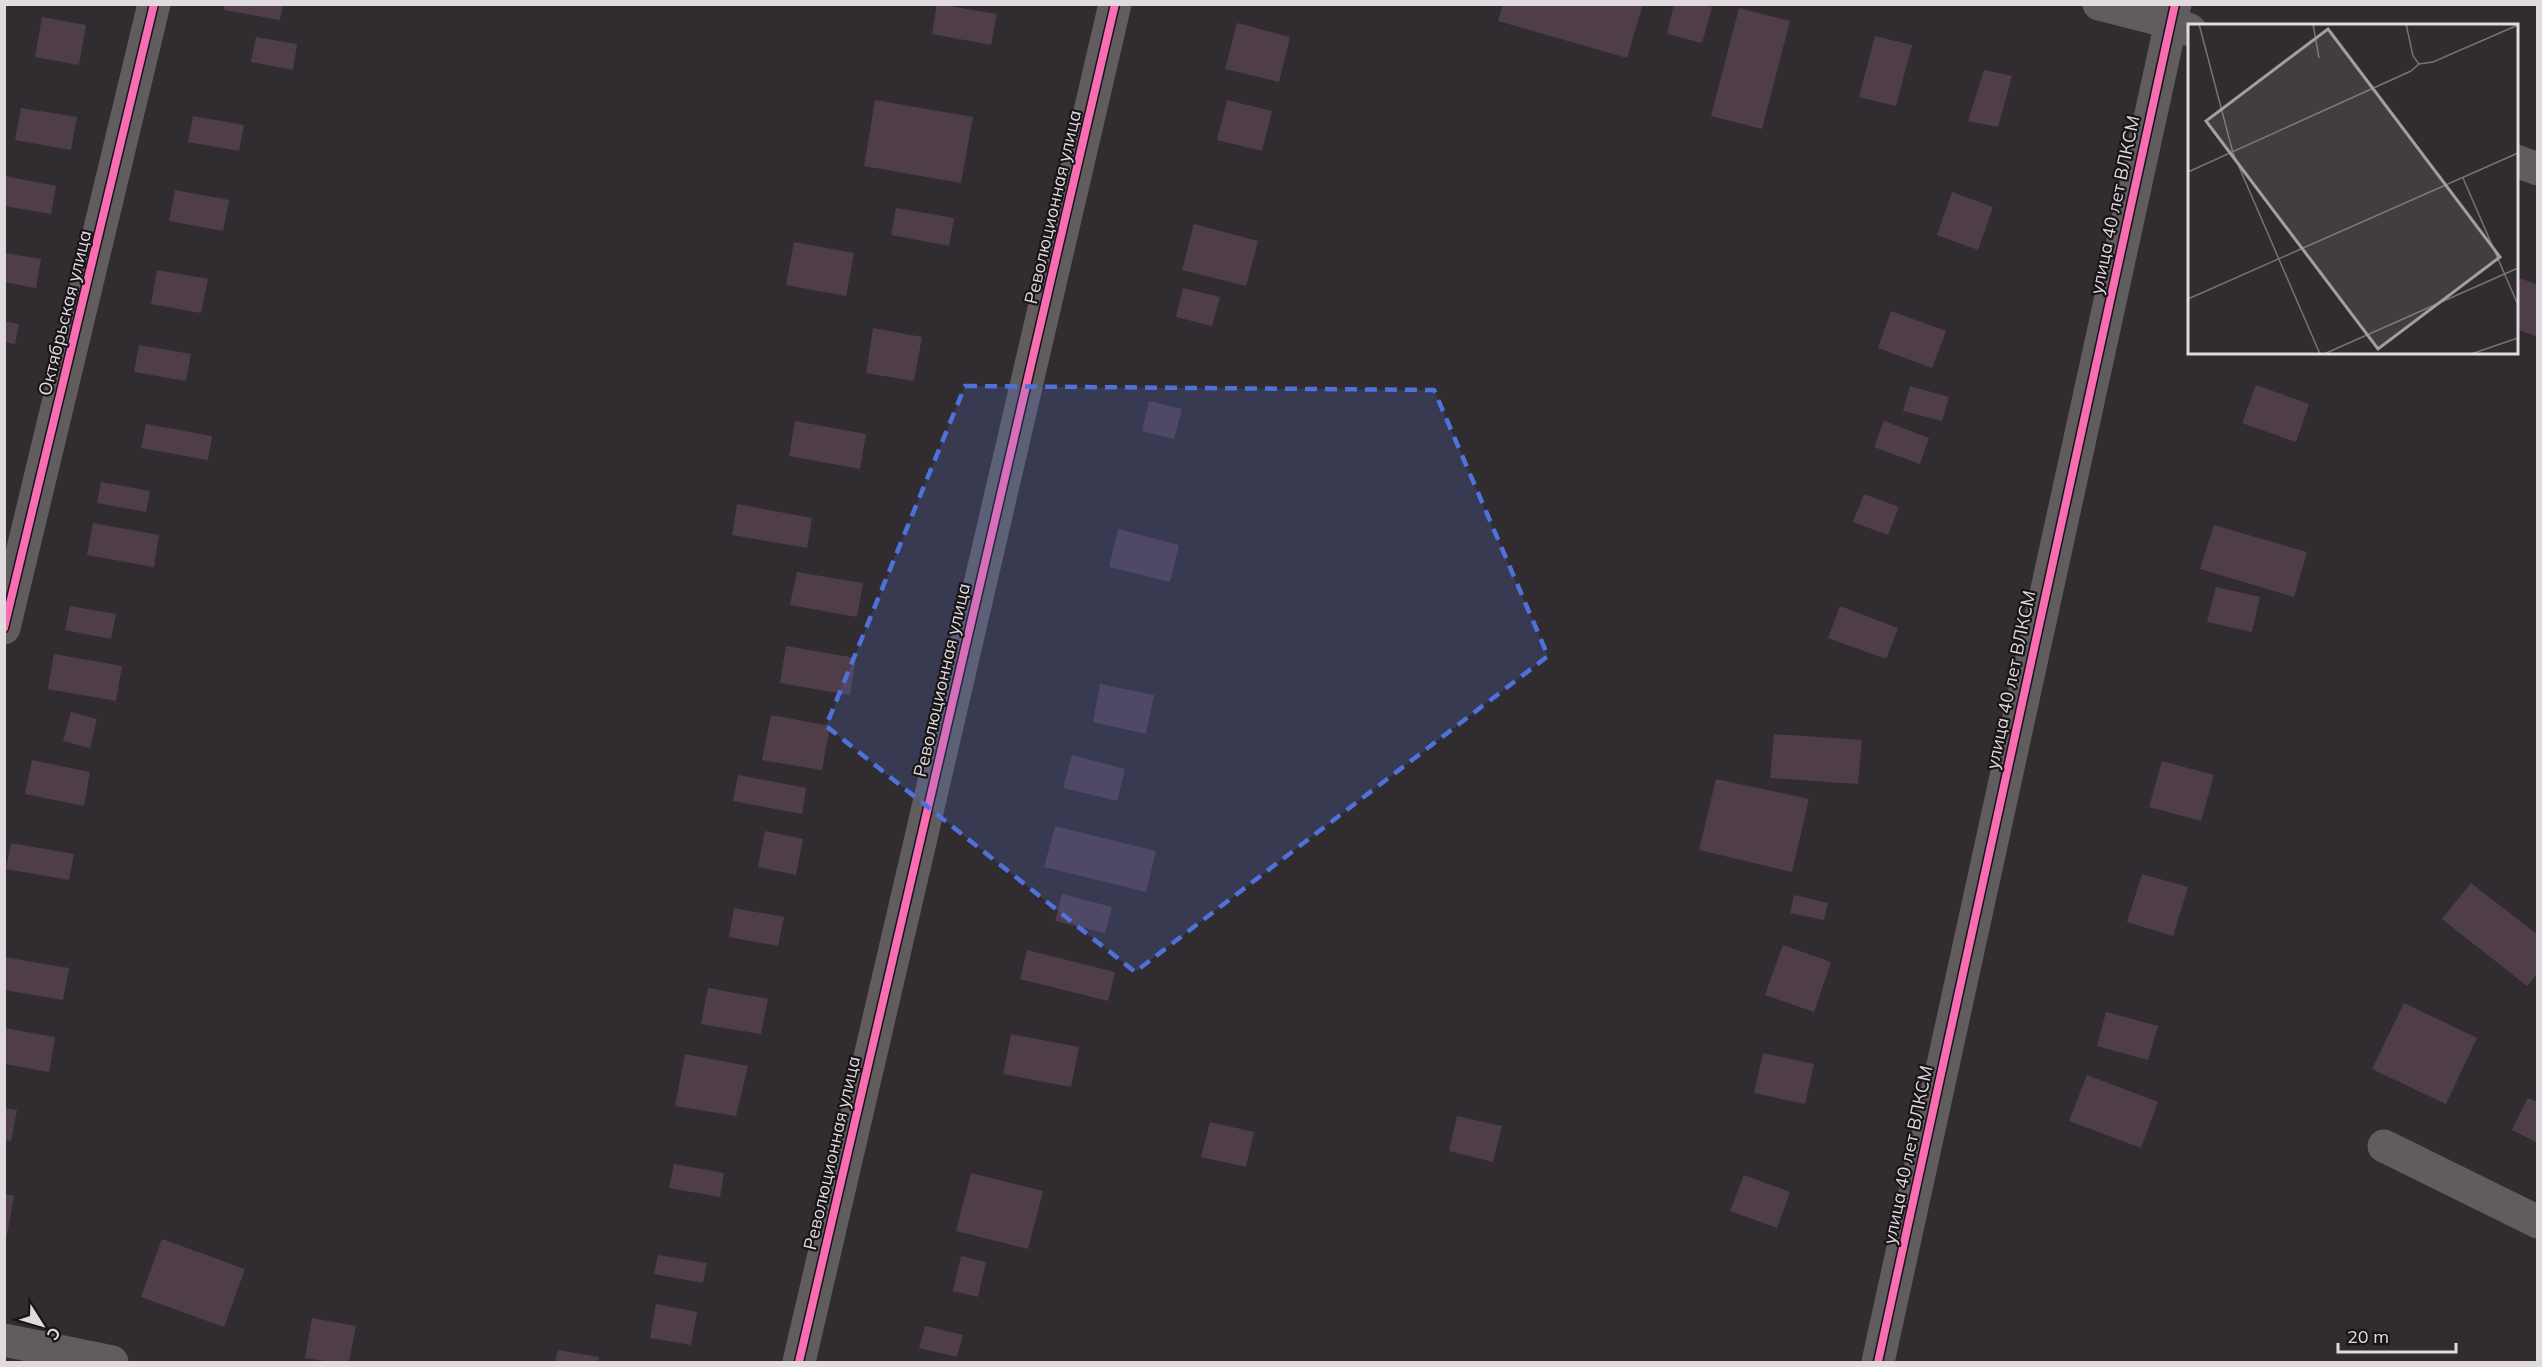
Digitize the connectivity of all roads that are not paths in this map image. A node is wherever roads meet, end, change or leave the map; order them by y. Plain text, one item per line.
1 (154, 4) edge
2 (1115, 4) edge
3 (2099, 4) edge
4 (2178, 19) edge
5 (2518, 161) edge
6 (2538, 169) edge
7 (4, 628) edge
8 (2384, 1146) dead end
9 (2538, 1222) edge
10 (4, 1340) edge
11 (112, 1362) edge
12 (799, 1362) edge
13 (1878, 1362) edge

1 - 7 street, Октябрьская улица
2 - 12 street, Революционная улица
3 - 4 street
4 - 13 street, улица 40 лет ВЛКСМ
5 - 6 street
8 - 9 street
10 - 11 street

